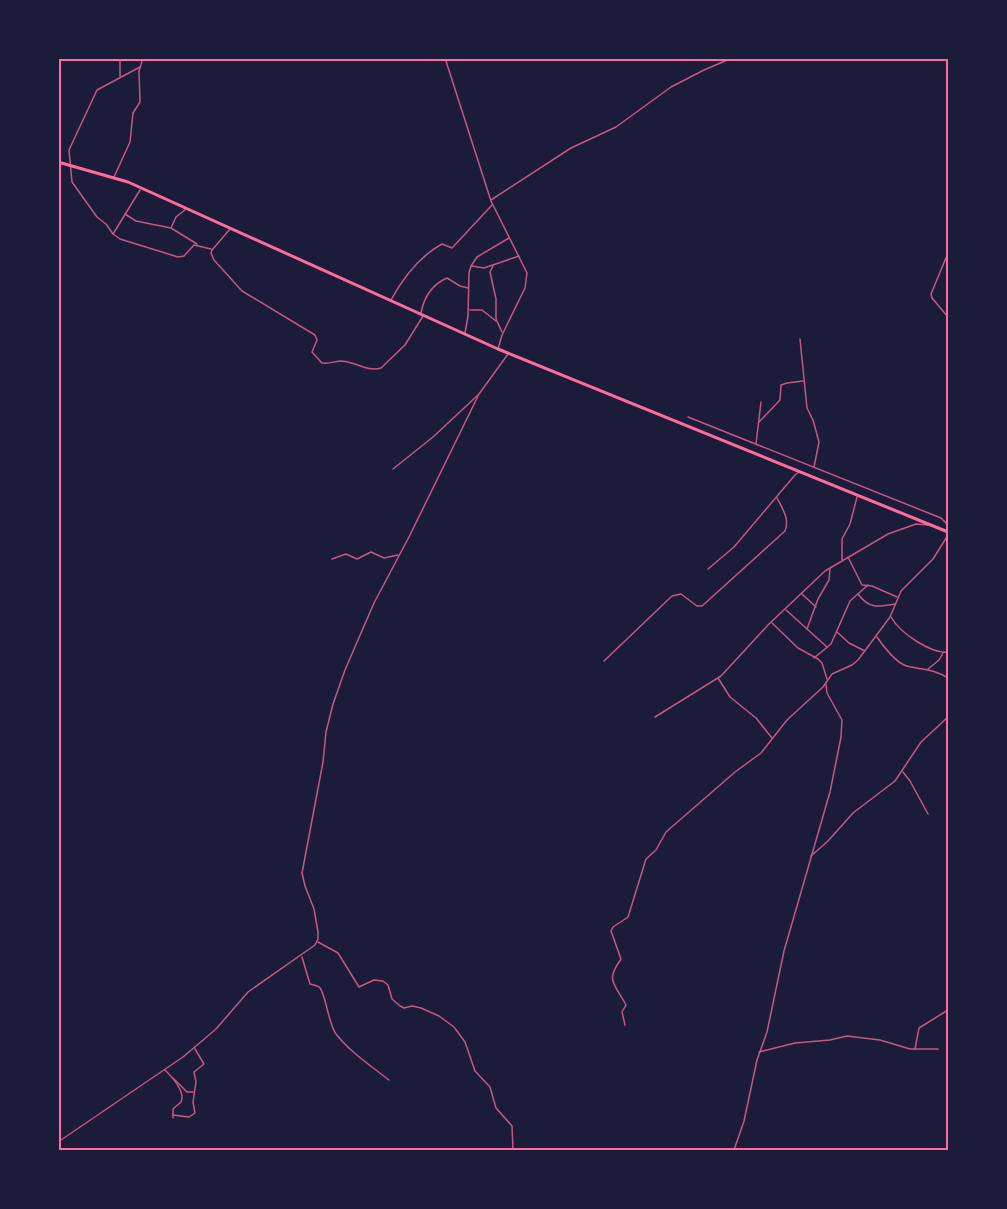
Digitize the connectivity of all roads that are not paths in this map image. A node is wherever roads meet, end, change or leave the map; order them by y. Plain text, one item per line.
1 (120, 58) edge
2 (143, 58) edge
3 (445, 58) edge
4 (732, 58) edge
5 (140, 67) junction
6 (120, 77) junction
7 (58, 162) edge
8 (70, 164) junction
9 (114, 177) junction
10 (143, 189) junction
11 (491, 201) junction
12 (492, 205) junction
13 (187, 208) junction
14 (124, 214) junction
15 (171, 228) junction
16 (231, 228) junction
17 (113, 234) junction
18 (509, 237) junction
19 (201, 246) junction
20 (212, 250) junction
21 (948, 253) edge
22 (519, 256) junction
23 (471, 266) junction
24 (493, 266) junction
25 (468, 288) junction
26 (391, 301) junction
27 (469, 310) junction
28 (422, 315) junction
29 (948, 318) edge
30 (496, 321) junction
31 (465, 334) junction
32 (503, 334) junction
33 (800, 339) dead end
34 (498, 350) junction
35 (509, 353) junction
36 (803, 381) junction
37 (479, 394) junction
38 (761, 402) dead end
39 (688, 417) dead end
40 (759, 422) junction
41 (756, 444) junction
42 (393, 468) dead end
43 (814, 468) junction
44 (800, 472) junction
45 (858, 496) junction
46 (777, 498) junction
47 (929, 525) junction
48 (948, 525) edge
49 (948, 534) edge
50 (400, 555) junction
51 (848, 557) junction
52 (332, 560) dead end
53 (842, 561) junction
54 (830, 567) junction
55 (708, 569) dead end
56 (868, 585) junction
57 (801, 593) junction
58 (858, 593) junction
59 (898, 598) junction
60 (896, 604) junction
61 (816, 608) junction
62 (785, 609) junction
63 (890, 617) junction
64 (772, 622) junction
65 (807, 628) junction
66 (836, 631) junction
67 (876, 636) junction
68 (827, 647) junction
69 (865, 652) junction
70 (944, 652) junction
71 (948, 652) edge
72 (813, 658) junction
73 (604, 662) dead end
74 (928, 669) junction
75 (718, 678) junction
76 (948, 678) edge
77 (827, 682) junction
78 (655, 717) dead end
79 (948, 717) edge
80 (773, 739) junction
81 (902, 771) junction
82 (927, 814) dead end
83 (811, 856) junction
84 (317, 941) junction
85 (302, 956) junction
86 (948, 1010) edge
87 (625, 1025) dead end
88 (194, 1048) junction
89 (938, 1049) dead end
90 (915, 1050) junction
91 (759, 1052) junction
92 (164, 1069) junction
93 (159, 1072) junction
94 (170, 1075) junction
95 (389, 1080) dead end
96 (195, 1090) junction
97 (58, 1142) edge
98 (513, 1150) edge
99 (734, 1150) edge

1 - 6 street
2 - 5 street
3 - 11 street
4 - 11 street
5 - 6 street
5 - 9 street
6 - 8 street
7 - 8 highway
8 - 9 highway
8 - 17 street
9 - 10 highway
10 - 13 highway
10 - 14 street
11 - 12 street
12 - 18 street
12 - 26 street
13 - 15 street
13 - 16 highway
14 - 15 street
14 - 17 street
15 - 19 street
16 - 20 street
16 - 26 highway
17 - 19 street
18 - 22 street
18 - 23 street
19 - 20 street
20 - 28 street
21 - 29 street
22 - 24 street
22 - 32 street
23 - 24 street
23 - 25 street
24 - 30 street
25 - 27 street
25 - 28 street
26 - 28 highway
27 - 30 street
27 - 31 street
28 - 31 highway
30 - 32 street
31 - 34 highway
32 - 34 street
33 - 36 street
34 - 35 highway
35 - 37 street
35 - 44 highway
36 - 40 street
36 - 43 street
37 - 42 street
37 - 50 street
38 - 40 street
39 - 41 street
40 - 41 street
41 - 43 street
43 - 48 street
44 - 45 highway
44 - 46 street
45 - 47 highway
45 - 53 street
46 - 55 street
46 - 73 street
47 - 49 highway
47 - 51 street
49 - 59 street
50 - 52 street
50 - 84 street
51 - 53 street
51 - 56 street
53 - 54 street
54 - 57 street
54 - 61 street
56 - 58 street
56 - 59 street
57 - 61 street
57 - 62 street
58 - 60 street
58 - 66 street
59 - 60 street
60 - 63 street
61 - 65 street
62 - 64 street
62 - 65 street
63 - 67 street
63 - 70 street
64 - 72 street
64 - 75 street
65 - 68 street
66 - 68 street
66 - 69 street
67 - 69 street
67 - 74 street
68 - 72 street
69 - 77 street
70 - 71 street
70 - 74 street
72 - 77 street
74 - 76 street
75 - 78 street
75 - 80 street
77 - 80 street
77 - 83 street
79 - 81 street
80 - 87 street
81 - 82 street
81 - 83 street
83 - 91 street
84 - 85 street
84 - 98 street
85 - 88 street
85 - 95 street
86 - 90 street
88 - 92 street
88 - 96 street
89 - 90 street
90 - 91 street
91 - 99 street
92 - 93 street
92 - 94 street
93 - 94 street
93 - 97 street
94 - 96 street
94 - 96 street

